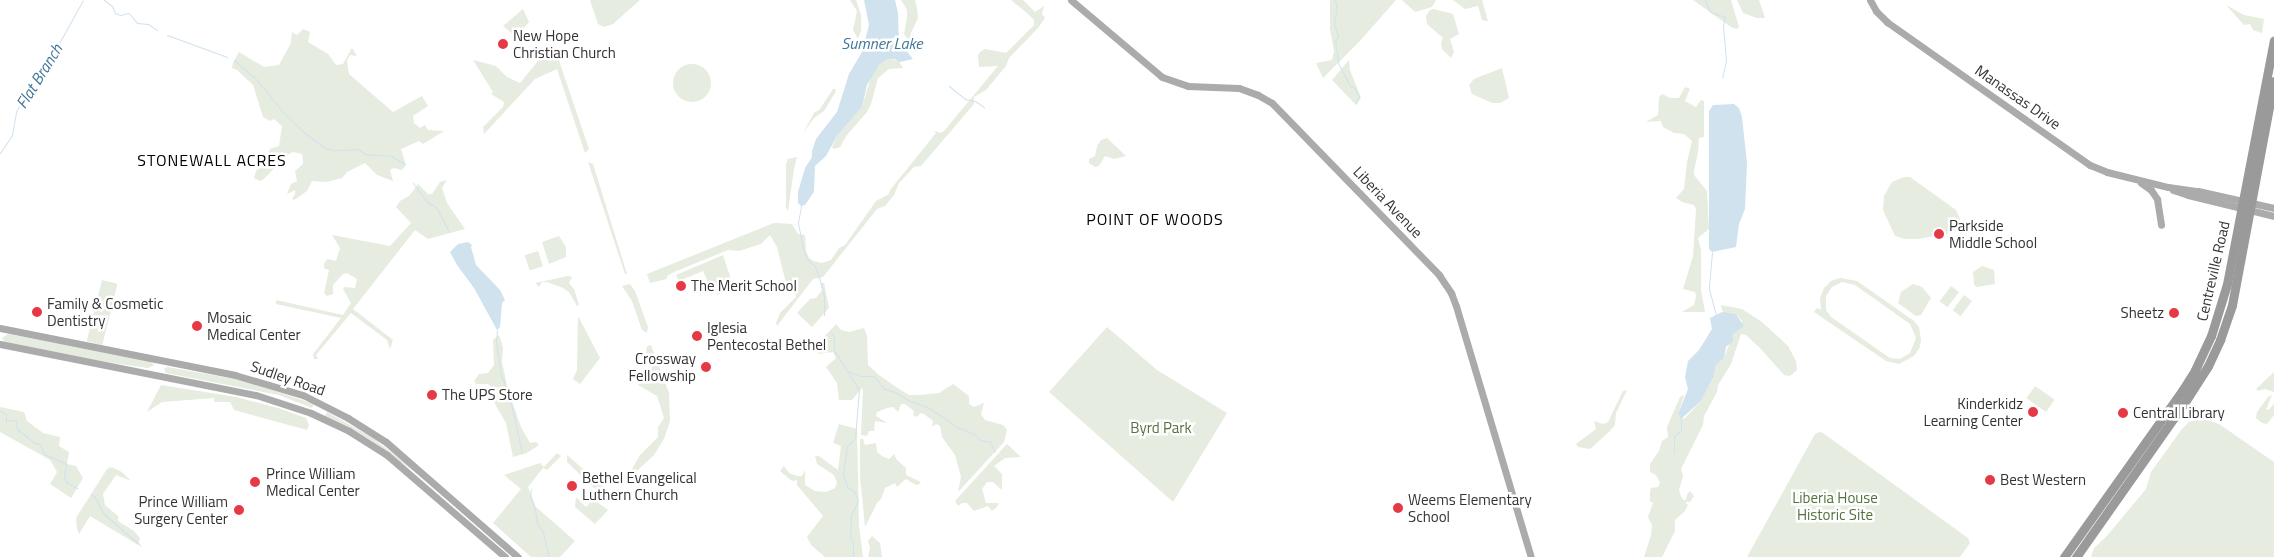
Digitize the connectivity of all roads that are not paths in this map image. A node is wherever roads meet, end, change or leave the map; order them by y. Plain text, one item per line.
1 (1071, 0) edge
2 (1870, 0) edge
3 (2274, 40) edge
4 (2269, 63) junction
5 (2274, 82) edge
6 (2134, 179) junction
7 (2242, 205) junction
8 (2252, 207) junction
9 (2274, 208) edge
10 (2274, 216) edge
11 (2161, 225) dead end
12 (0, 328) edge
13 (0, 344) edge
14 (506, 557) edge
15 (518, 557) edge
16 (1531, 557) edge
17 (2064, 557) edge
18 (2076, 557) edge

1 - 16 main road, Liberia Avenue
2 - 6 main road, Manassas Drive
3 - 4 highway, Centreville Road
4 - 5 highway
4 - 7 highway, Centreville Road
5 - 8 highway, Centreville Road
6 - 7 main road, Manassas Drive
6 - 11 main road
7 - 8 main road, Manassas Drive
7 - 17 highway, Centreville Road
8 - 9 main road, Manassas Drive
8 - 10 main road, Manassas Drive
8 - 18 highway, Centreville Road
12 - 15 main road, Sudley Road
13 - 14 main road, Sudley Road

